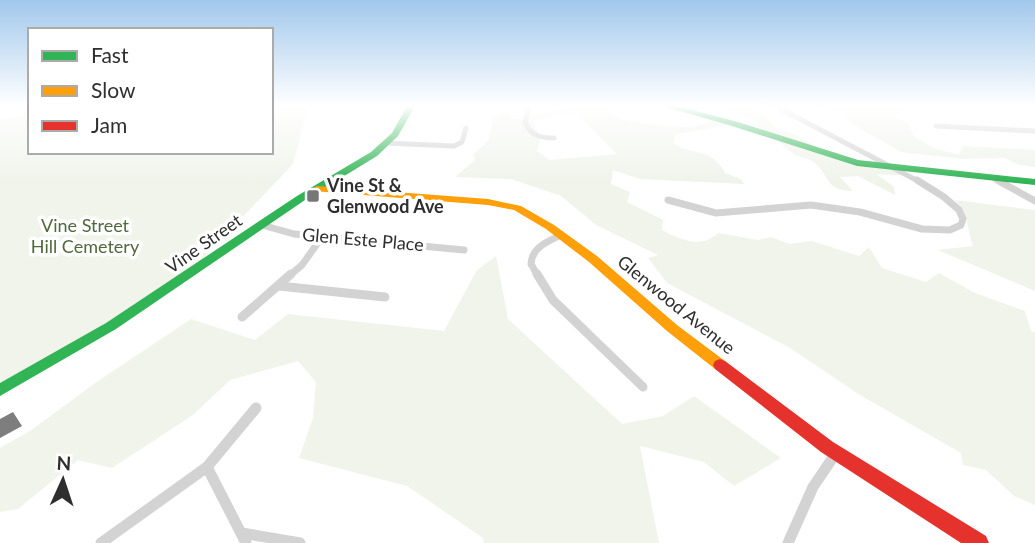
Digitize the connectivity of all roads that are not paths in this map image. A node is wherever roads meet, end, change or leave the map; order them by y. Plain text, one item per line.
1 (397, 131) edge
2 (465, 131) edge
3 (531, 131) edge
4 (757, 131) edge
5 (825, 131) edge
6 (554, 138) dead end
7 (385, 143) junction
8 (899, 169) junction
9 (993, 178) junction
10 (1035, 182) edge
11 (317, 189) junction
12 (668, 200) dead end
13 (1035, 201) edge
14 (262, 225) junction
15 (561, 235) junction
16 (322, 237) junction
17 (464, 250) dead end
18 (279, 286) junction
19 (386, 297) dead end
20 (242, 317) dead end
21 (643, 387) dead end
22 (0, 390) edge
23 (256, 408) dead end
24 (836, 453) junction
25 (207, 467) junction
26 (244, 538) edge
27 (101, 543) edge
28 (300, 543) edge
29 (788, 543) edge
30 (979, 543) edge

1 - 7 street, Vine Street
2 - 7 street
3 - 6 street
4 - 8 street
5 - 8 street
7 - 11 street, Vine Street
8 - 9 street
8 - 12 street
9 - 10 street
9 - 13 street
11 - 14 street, Vine Street
11 - 15 street, Glenwood Avenue
14 - 16 street, Glen Este Place
14 - 22 street, Vine Street
15 - 21 street
15 - 24 street, Glenwood Avenue
16 - 17 street, Glen Este Place
16 - 18 street
18 - 19 street
18 - 20 street
23 - 25 street
24 - 29 street
24 - 30 street, Glenwood Avenue
25 - 26 street
25 - 27 street
26 - 28 street

